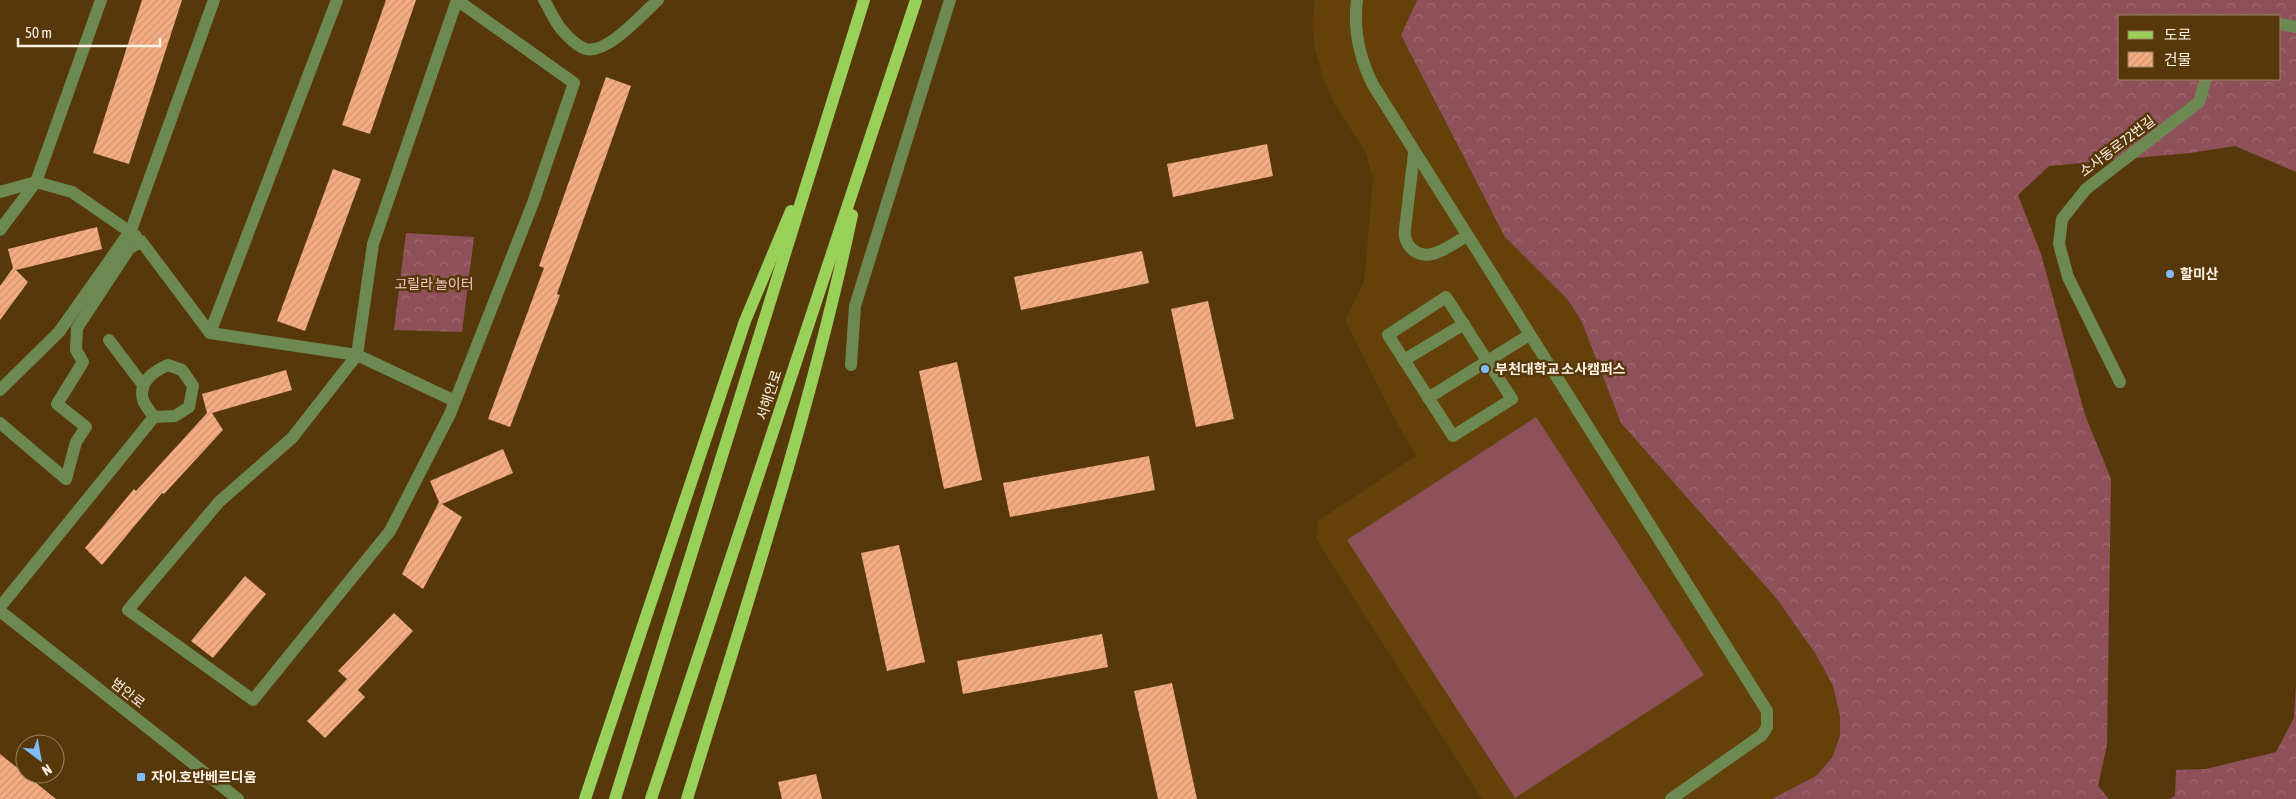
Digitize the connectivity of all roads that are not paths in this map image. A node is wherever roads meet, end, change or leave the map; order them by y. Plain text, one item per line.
1 (101, 0) edge
2 (214, 0) edge
3 (337, 0) edge
4 (457, 0) edge
5 (544, 0) edge
6 (658, 0) edge
7 (864, 0) edge
8 (916, 0) edge
9 (950, 0) edge
10 (1357, 0) edge
11 (2281, 24) edge
12 (2296, 27) edge
13 (2206, 80) edge
14 (821, 139) junction
15 (865, 153) junction
16 (1414, 153) junction
17 (36, 182) junction
18 (0, 192) edge
19 (0, 230) edge
20 (131, 230) junction
21 (1466, 236) junction
22 (141, 241) junction
23 (1464, 324) junction
24 (210, 333) junction
25 (1529, 335) junction
26 (109, 340) dead end
27 (357, 355) junction
28 (1404, 360) junction
29 (1487, 361) junction
30 (851, 365) dead end
31 (2120, 382) dead end
32 (144, 385) junction
33 (0, 390) edge
34 (1428, 398) junction
35 (454, 401) junction
36 (154, 417) junction
37 (0, 423) edge
38 (0, 607) edge
39 (0, 611) edge
40 (238, 799) edge
41 (585, 799) edge
42 (615, 799) edge
43 (651, 799) edge
44 (687, 799) edge
45 (1671, 799) edge

1 - 17 street
2 - 20 street
3 - 24 street
4 - 27 street
4 - 35 street
5 - 6 street
7 - 14 main road, 서해안로
8 - 15 main road, 서해안로
9 - 30 street
10 - 16 street
11 - 12 street
13 - 31 street, 소사동로72번길
14 - 41 main road
14 - 42 main road, 서해안로
15 - 43 main road, 서해안로
15 - 44 main road
16 - 21 street
16 - 21 street
17 - 18 street
17 - 19 street
17 - 20 street
20 - 22 street
20 - 33 street
21 - 25 street
22 - 24 street
22 - 37 street
23 - 28 street
23 - 28 street
23 - 29 street
24 - 27 street
25 - 29 street
25 - 45 street
26 - 32 street
27 - 35 street
27 - 35 street
28 - 34 street
29 - 34 street
29 - 34 street
32 - 36 street
32 - 36 street
36 - 38 street
39 - 40 street, 범안로

